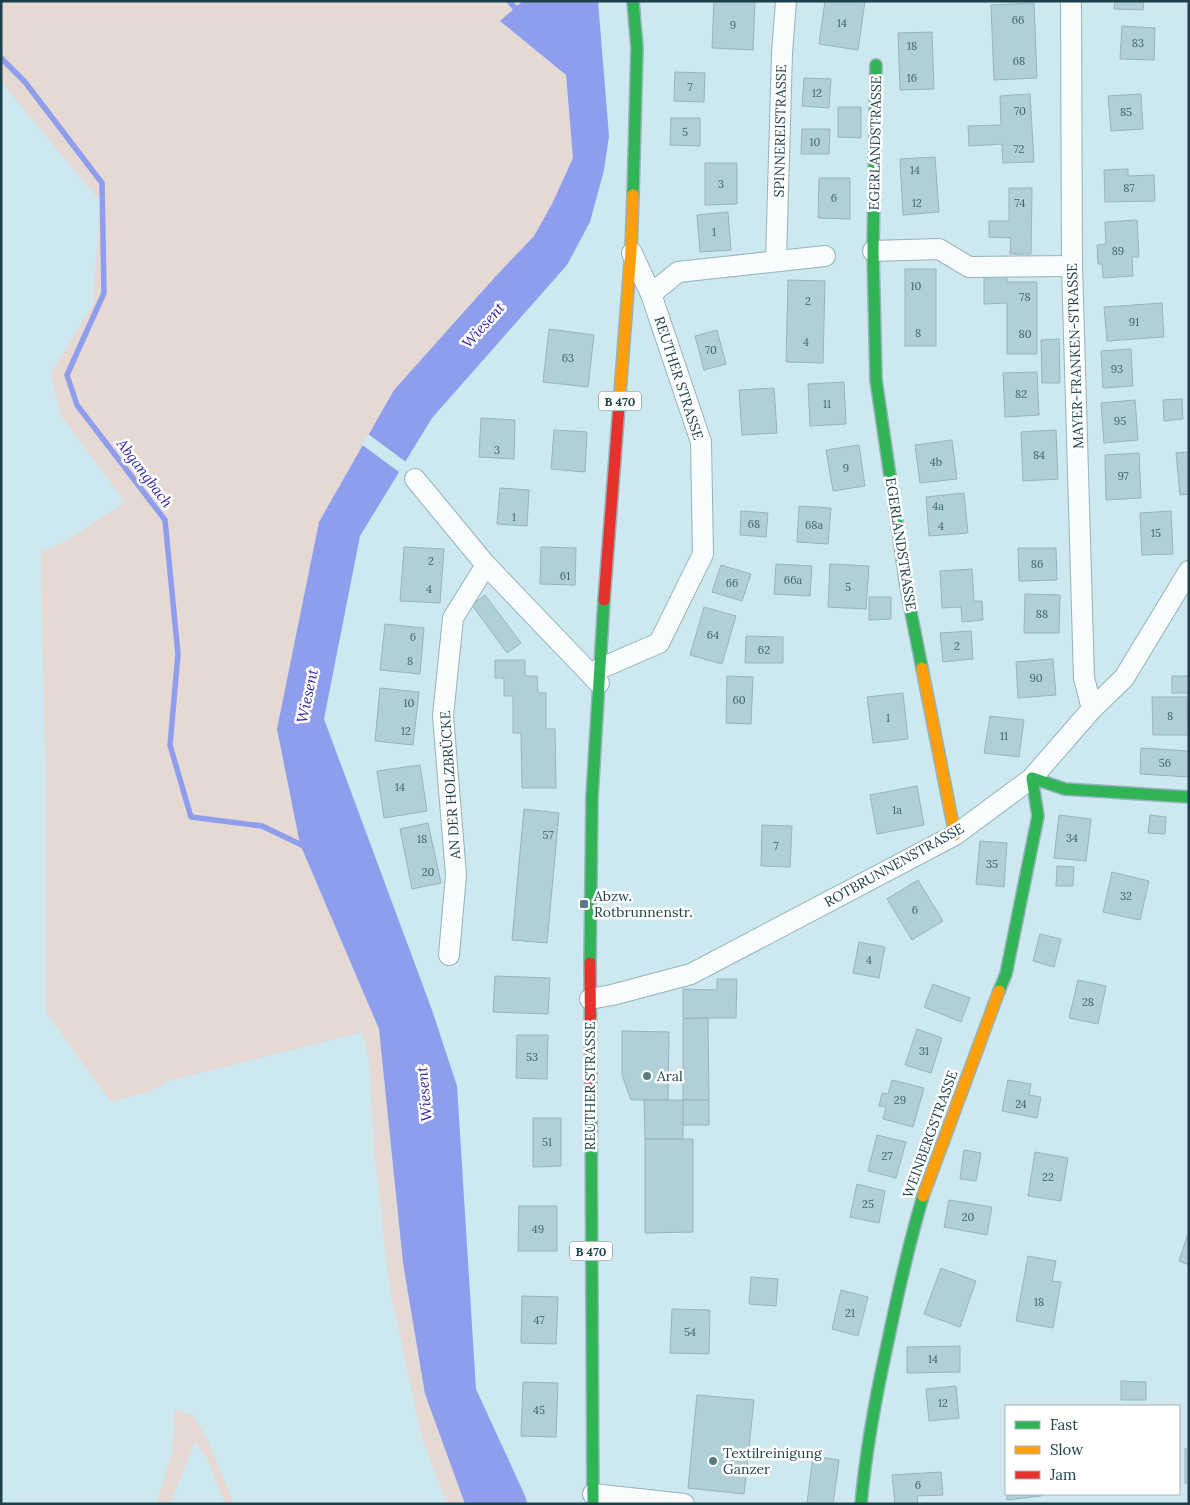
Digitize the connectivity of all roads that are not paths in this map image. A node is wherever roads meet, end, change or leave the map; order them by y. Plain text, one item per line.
1 (633, 1) edge
2 (786, 1) edge
3 (1071, 1) edge
4 (876, 65) dead end
5 (631, 251) junction
6 (873, 251) junction
7 (825, 256) dead end
8 (776, 261) junction
9 (1072, 266) junction
10 (651, 294) junction
11 (415, 479) dead end
12 (486, 565) junction
13 (1189, 571) edge
14 (599, 676) junction
15 (1092, 709) junction
16 (1032, 778) junction
17 (1189, 797) edge
18 (954, 835) junction
19 (449, 955) dead end
20 (590, 999) junction
21 (593, 1499) edge
22 (684, 1504) edge
23 (861, 1504) edge

1 - 5 street, REUTHER STRASSE / B 470
2 - 8 street, SPINNEREISTRASSE
3 - 9 street, MAYER-FRANKEN-STRASSE
4 - 6 street, EGERLANDSTRASSE
5 - 10 street, REUTHER STRASSE
5 - 14 street, REUTHER STRASSE / B 470
6 - 9 street
6 - 18 street, EGERLANDSTRASSE
7 - 8 street
8 - 10 street
9 - 15 street, MAYER-FRANKEN-STRASSE
10 - 14 street, REUTHER STRASSE
11 - 12 street
12 - 14 street
12 - 19 street, AN DER HOLZBRÜCKE
13 - 15 street, ROTBRUNNENSTRASSE
14 - 20 street, REUTHER STRASSE / B 470
15 - 16 street, ROTBRUNNENSTRASSE
16 - 17 street
16 - 18 street, ROTBRUNNENSTRASSE
16 - 23 street, WEINBERGSTRASSE
18 - 20 street, ROTBRUNNENSTRASSE
20 - 21 street, REUTHER STRASSE / B 470
21 - 22 street

